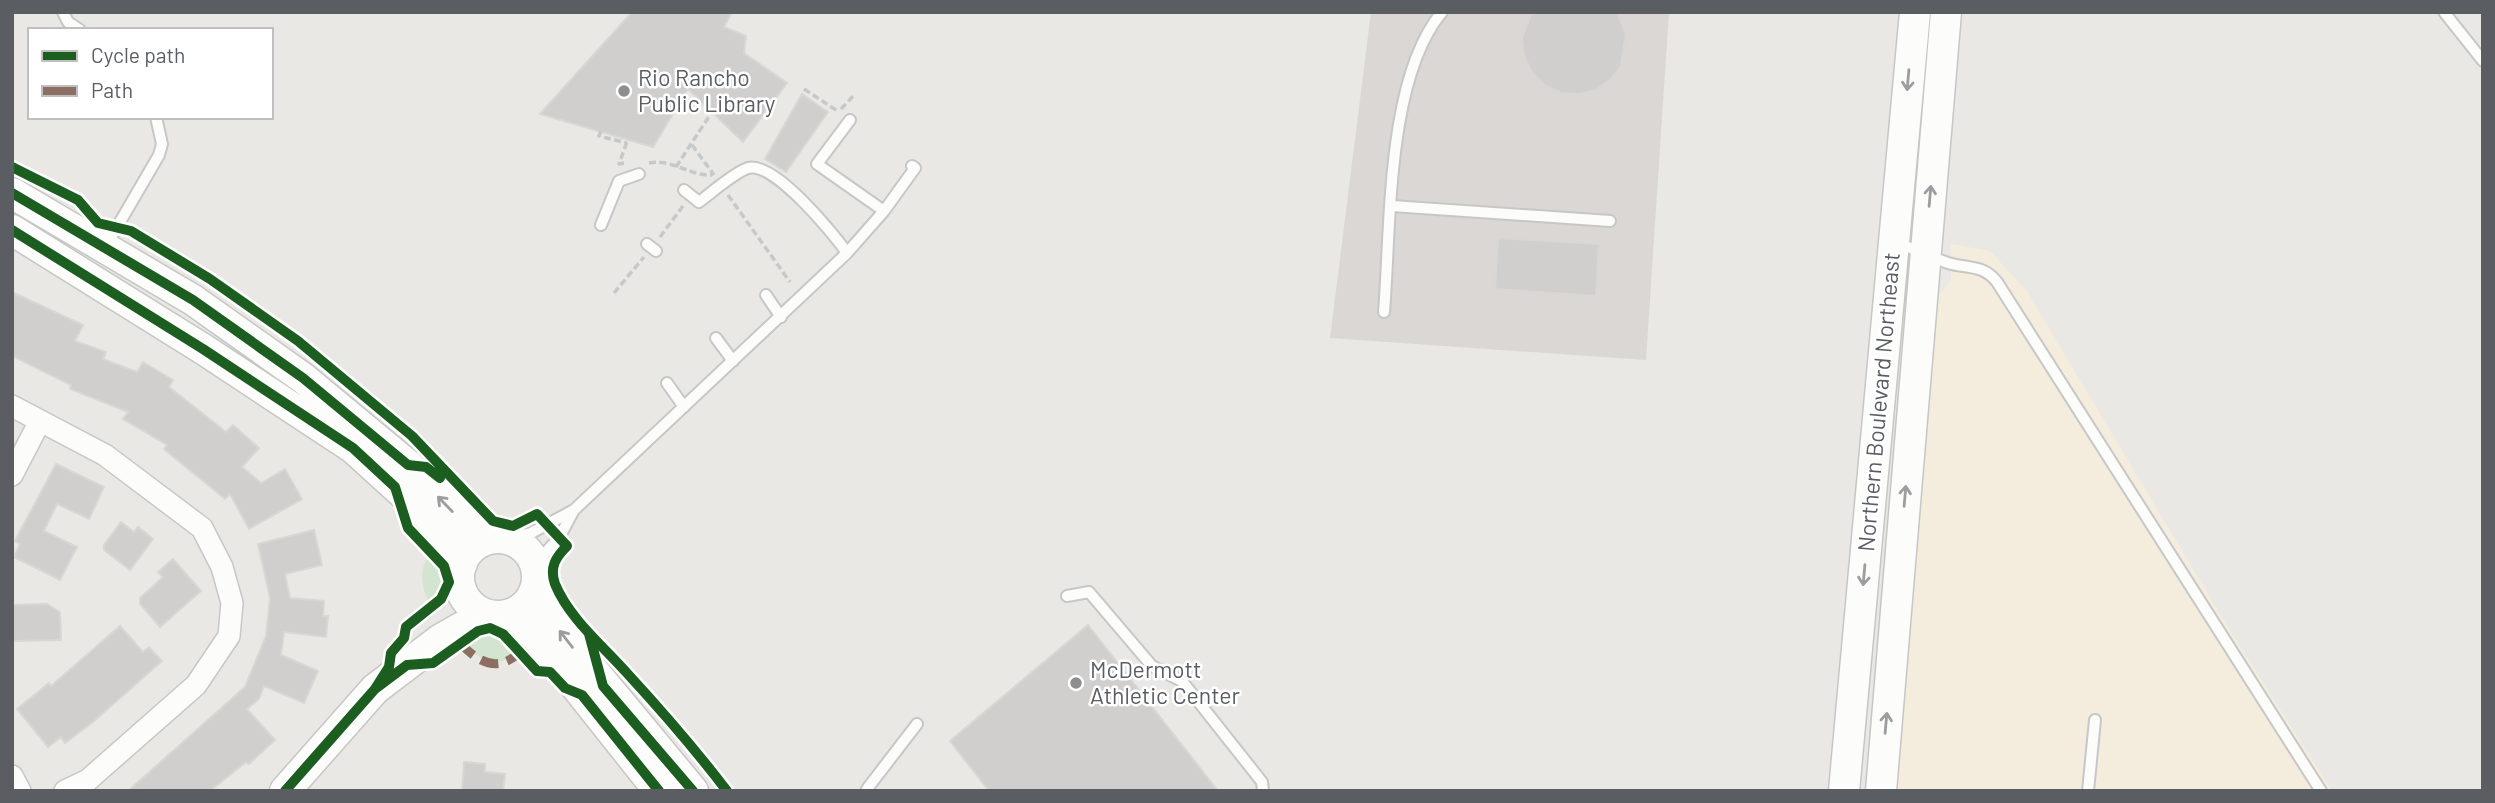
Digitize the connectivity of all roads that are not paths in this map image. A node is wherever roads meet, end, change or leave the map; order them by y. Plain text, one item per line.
1 (63, 12) edge
2 (1442, 12) edge
3 (1914, 12) edge
4 (1946, 12) edge
5 (2444, 12) edge
6 (77, 28) edge
7 (2483, 61) edge
8 (156, 119) edge
9 (850, 120) dead end
10 (912, 166) dead end
11 (639, 174) dead end
12 (684, 190) dead end
13 (12, 192) edge
14 (1392, 206) junction
15 (884, 211) junction
16 (1610, 221) dead end
17 (601, 225) dead end
18 (12, 230) edge
19 (1894, 242) junction
20 (105, 247) junction
21 (1925, 251) junction
22 (847, 253) junction
23 (765, 295) dead end
24 (1384, 312) dead end
25 (781, 317) junction
26 (716, 338) dead end
27 (733, 361) junction
28 (667, 383) dead end
29 (12, 406) edge
30 (684, 407) junction
31 (40, 421) junction
32 (12, 475) edge
33 (574, 510) junction
34 (495, 540) junction
35 (462, 564) junction
36 (535, 576) junction
37 (1068, 596) dead end
38 (486, 608) junction
39 (2095, 720) dead end
40 (917, 724) dead end
41 (12, 776) edge
42 (867, 789) edge
43 (20, 791) edge
44 (65, 791) edge
45 (285, 791) edge
46 (659, 791) edge
47 (693, 791) edge
48 (1264, 791) edge
49 (1844, 791) edge
50 (1881, 791) edge
51 (2088, 791) edge
52 (2321, 791) edge

1 - 6 lane
2 - 14 lane
3 -> 19 street, Northern Boulevard Northeast
21 -> 4 street, Northern Boulevard Northeast
5 - 7 lane
8 - 20 lane
9 - 15 lane
10 - 15 lane
11 - 17 lane
12 - 22 lane
13 - 20 street
14 - 16 lane
14 - 24 lane
15 - 22 lane
18 - 35 street
19 - 21 lane
19 -> 49 street, Northern Boulevard Northeast
34 -> 20 street
50 -> 21 street, Northern Boulevard Northeast
21 - 52 lane
22 - 25 lane
23 - 25 lane
25 - 27 lane
26 - 27 lane
27 - 30 lane
28 - 30 lane
29 - 31 street
30 - 33 lane
31 - 32 street
31 - 44 street
33 - 34 lane
33 - 36 lane
34 - 35 street
34 - 36 street
35 - 38 street
36 - 38 street
47 -> 36 street
37 - 48 lane
38 - 45 street
38 - 46 street
39 - 51 lane
40 - 42 lane
41 - 43 street

